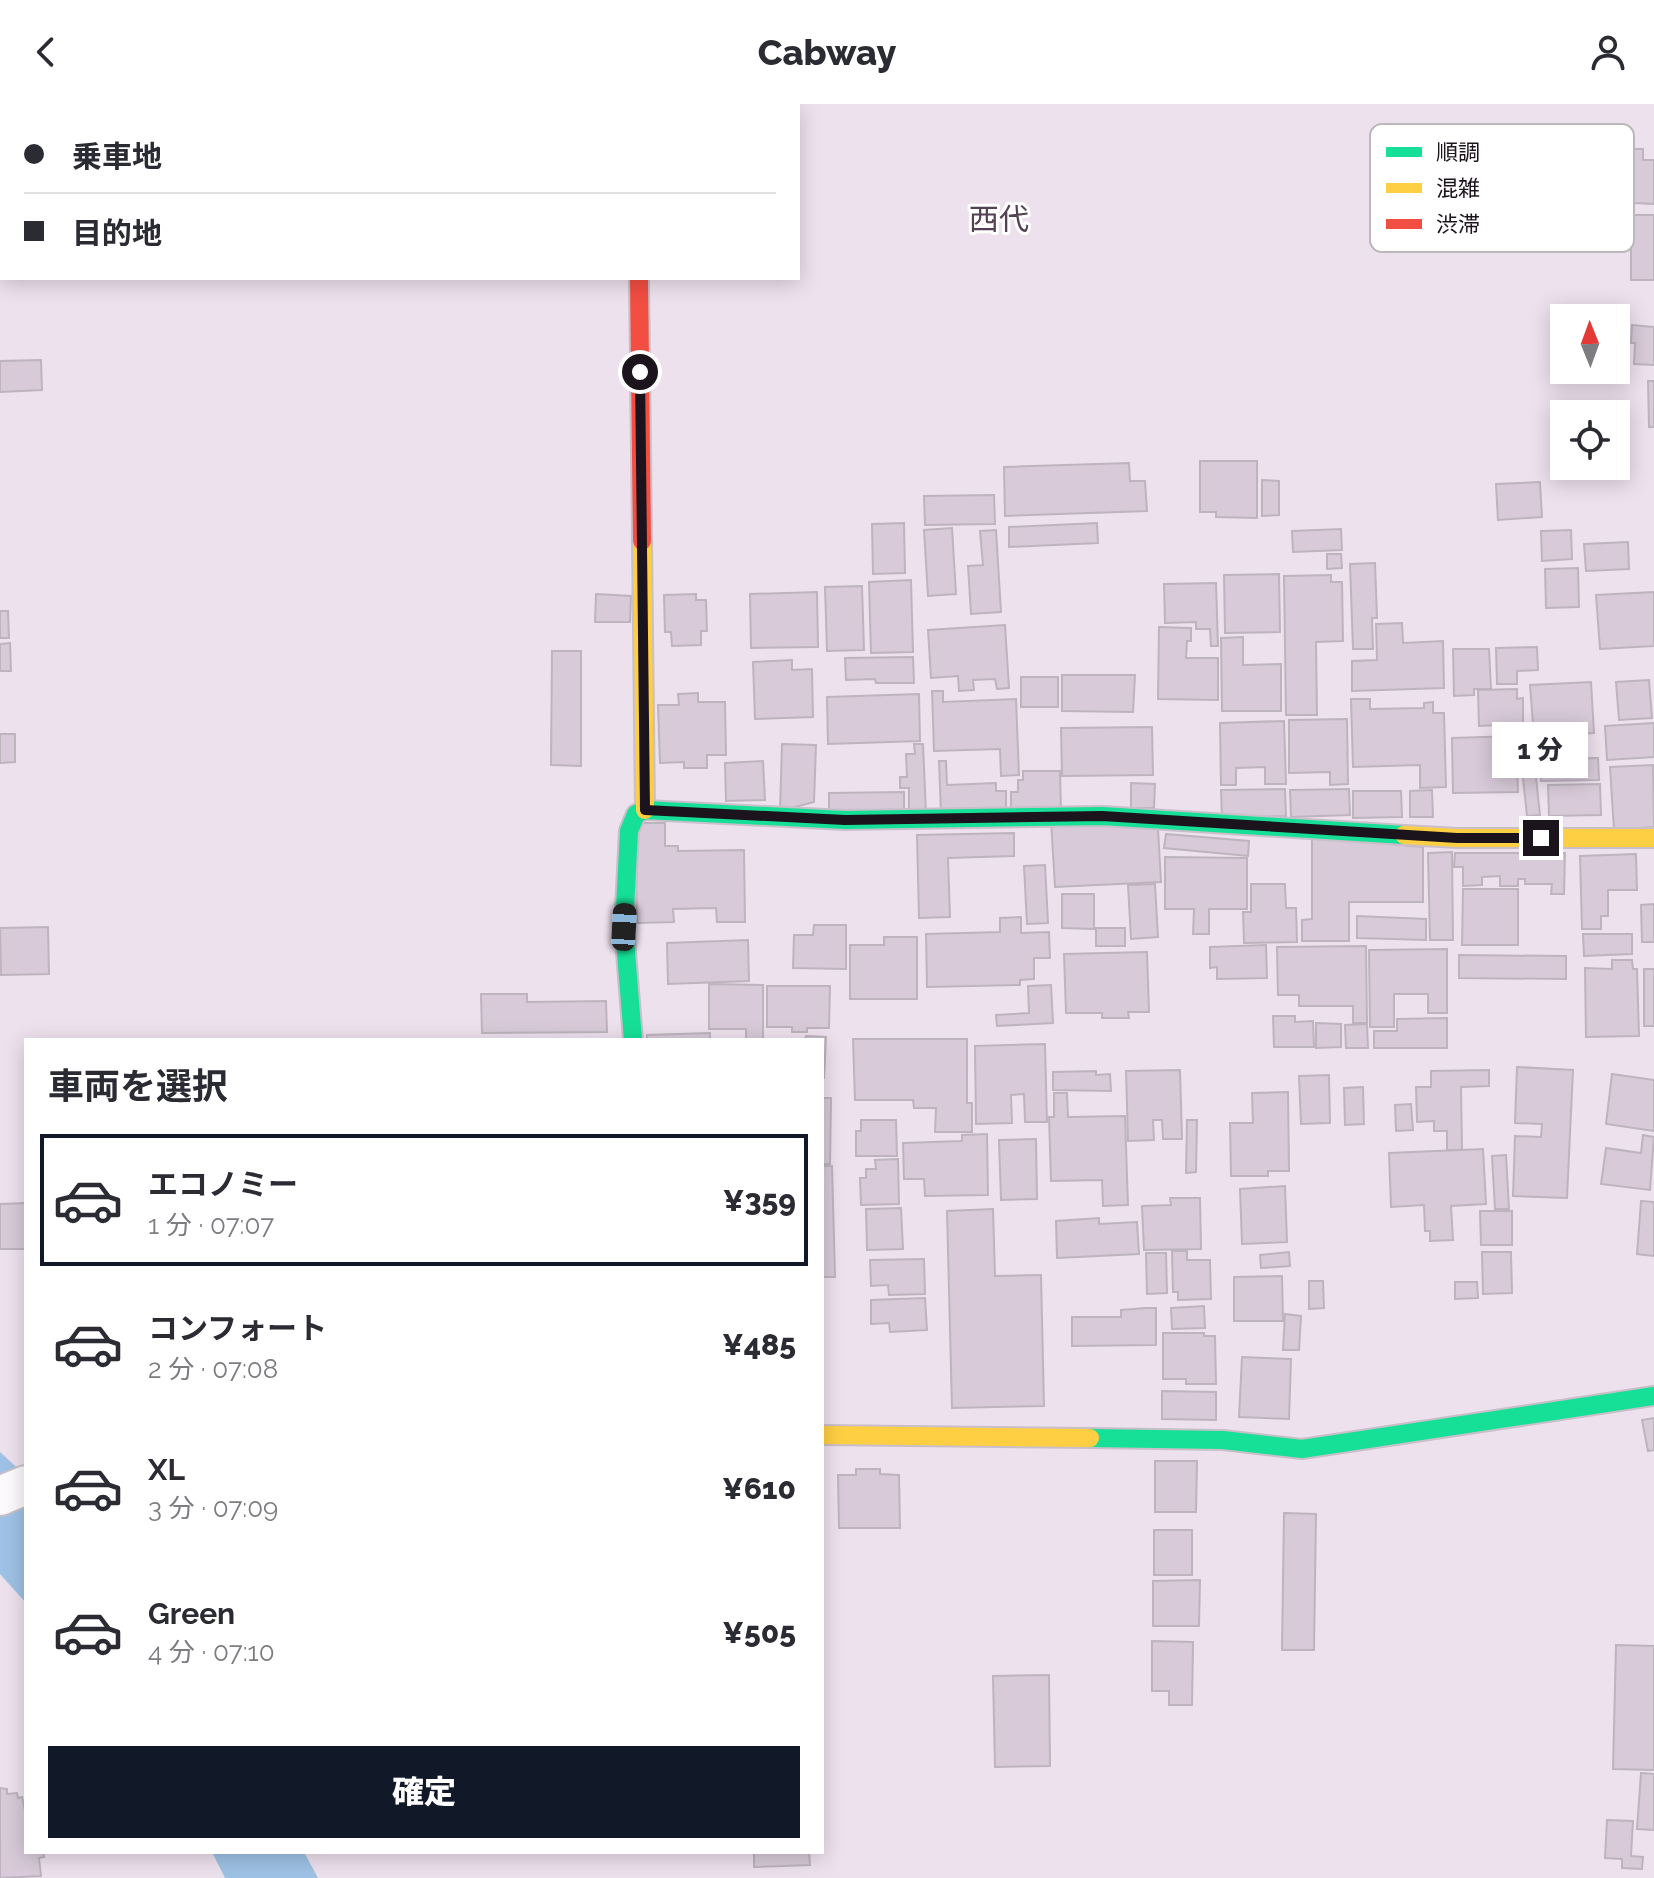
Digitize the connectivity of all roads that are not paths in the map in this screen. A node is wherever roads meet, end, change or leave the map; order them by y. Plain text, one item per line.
1 (639, 280) edge
2 (645, 810) junction
3 (1654, 838) edge
4 (633, 1038) edge
5 (1654, 1396) edge
6 (824, 1435) edge
7 (24, 1486) edge
8 (0, 1496) edge

1 - 2 street
2 - 3 street
2 - 4 street
5 - 6 street
7 - 8 street

